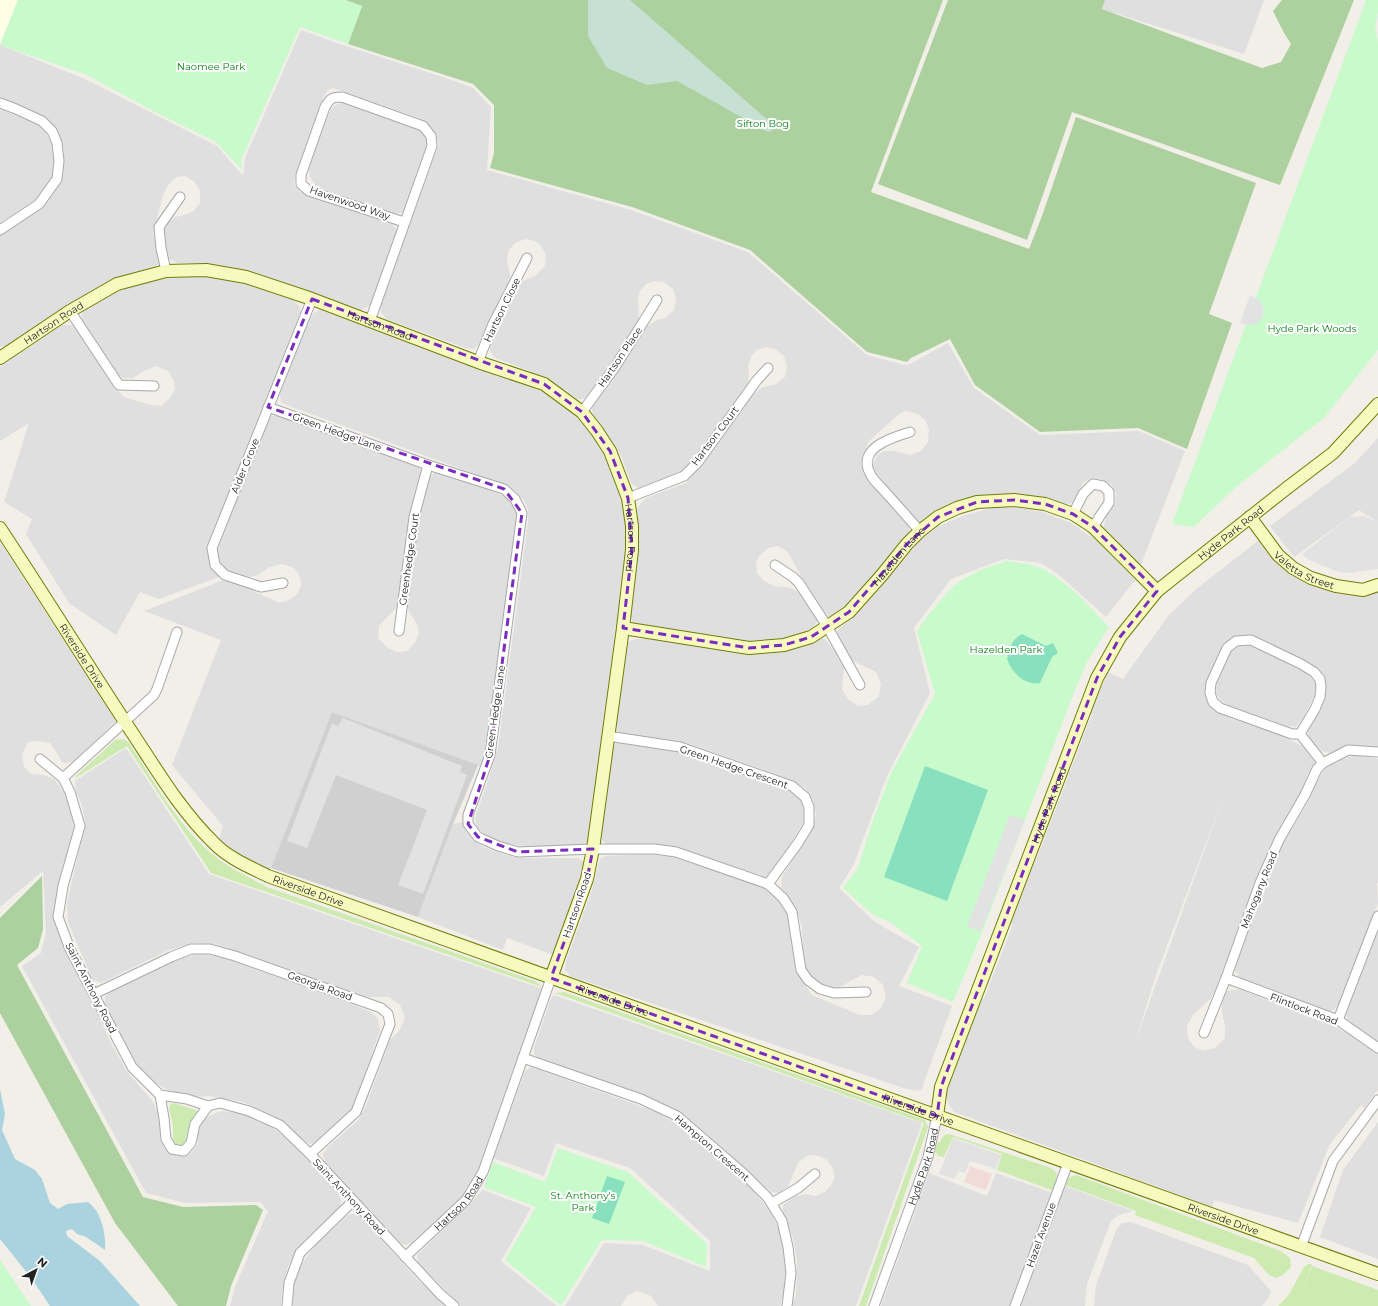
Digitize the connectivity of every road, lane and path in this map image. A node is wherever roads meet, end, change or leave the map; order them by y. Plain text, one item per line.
1 (0, 103) edge
2 (180, 197) dead end
3 (404, 222) junction
4 (0, 230) edge
5 (527, 258) dead end
6 (166, 270) junction
7 (312, 299) junction
8 (657, 300) dead end
9 (70, 311) junction
10 (370, 321) junction
11 (0, 358) edge
12 (478, 362) junction
13 (768, 368) dead end
14 (154, 386) dead end
15 (1378, 404) edge
16 (268, 407) junction
17 (582, 412) junction
18 (910, 432) dead end
19 (428, 465) junction
20 (628, 498) junction
21 (1073, 514) junction
22 (1250, 517) junction
23 (1094, 527) junction
24 (0, 528) edge
25 (920, 531) junction
26 (775, 565) dead end
27 (283, 582) dead end
28 (1378, 585) edge
29 (1156, 591) junction
30 (827, 626) junction
31 (623, 628) junction
32 (399, 631) dead end
33 (177, 632) dead end
34 (860, 685) dead end
35 (125, 722) junction
36 (1300, 734) junction
37 (608, 736) junction
38 (1378, 752) edge
39 (40, 759) dead end
40 (1323, 763) junction
41 (63, 778) junction
42 (593, 849) junction
43 (768, 884) junction
44 (1378, 916) edge
45 (551, 978) junction
46 (1226, 978) junction
47 (866, 992) dead end
48 (94, 994) junction
49 (1338, 1020) junction
50 (1204, 1033) dead end
51 (1378, 1048) edge
52 (523, 1058) junction
53 (160, 1095) junction
54 (1378, 1100) edge
55 (208, 1106) junction
56 (937, 1116) junction
57 (310, 1154) junction
58 (1068, 1163) junction
59 (815, 1174) dead end
60 (353, 1201) junction
61 (772, 1203) junction
62 (1301, 1247) junction
63 (405, 1257) junction
64 (1378, 1274) edge
65 (287, 1306) edge
66 (454, 1306) edge
67 (787, 1306) edge
68 (874, 1306) edge
69 (1015, 1306) edge

1 - 4 street
2 - 6 street
3 - 3 street, Havenwood Way
3 - 10 street, Havenwood Way
5 - 12 street, Hartson Close
6 - 7 main road, Hartson Road
6 - 9 main road, Hartson Road
7 - 10 main road, Hartson Road
7 - 16 street, Alder Grove
8 - 17 street, Hartson Place
9 - 11 main road, Hartson Road
9 - 14 street
10 - 12 main road, Hartson Road
12 - 17 main road, Hartson Road
13 - 20 street, Hartson Court
15 - 22 main road, Hyde Park Road
16 - 19 street, Green Hedge Lane
16 - 27 street, Alder Grove
17 - 20 main road, Hartson Road
18 - 25 street
19 - 32 street, Greenhedge Court
19 - 42 street, Green Hedge Lane
20 - 31 main road, Hartson Road
21 - 23 main road, Hazelden Lane
21 - 23 street
21 - 25 main road, Hazelden Lane
22 - 28 main road, Valetta Street
22 - 29 main road, Hyde Park Road
23 - 29 main road, Hazelden Lane
24 - 35 main road, Riverside Drive
25 - 30 main road, Hazelden Lane
26 - 30 street
29 - 56 main road, Hyde Park Road
30 - 31 main road, Hazelden Lane
30 - 34 street
31 - 37 main road, Hartson Road
33 - 35 street
35 - 41 street
35 - 45 main road, Riverside Drive
36 - 36 street
36 - 40 street
37 - 42 main road, Hartson Road
37 - 43 street, Green Hedge Crescent
38 - 40 street, Mahogany Road
39 - 41 street, Saint Anthony Road
40 - 46 street, Mahogany Road
41 - 48 street, Saint Anthony Road
42 - 43 street, Green Hedge Lane
42 - 45 main road, Hartson Road
43 - 47 street, Green Hedge Lane
44 - 49 street
45 - 52 street, Hartson Road
45 - 56 main road, Riverside Drive
46 - 49 street, Flintlock Road
46 - 50 street, Mahogany Road
48 - 53 street, Saint Anthony Road
48 - 57 street, Georgia Road
49 - 51 street, Flintlock Road
52 - 61 street, Hampton Crescent
52 - 63 street, Hartson Road
53 - 55 street, Saint Anthony Road
53 - 55 street
54 - 62 street
55 - 57 street, Saint Anthony Road
56 - 58 main road, Riverside Drive
56 - 68 street, Hyde Park Road
57 - 60 street, Saint Anthony Road
58 - 62 main road, Riverside Drive
58 - 69 street, Hazel Avenue
59 - 61 street
60 - 63 street, Saint Anthony Road
60 - 65 street
61 - 67 street, Hampton Crescent
62 - 64 main road, Riverside Drive
63 - 66 street, Saint Anthony Road

